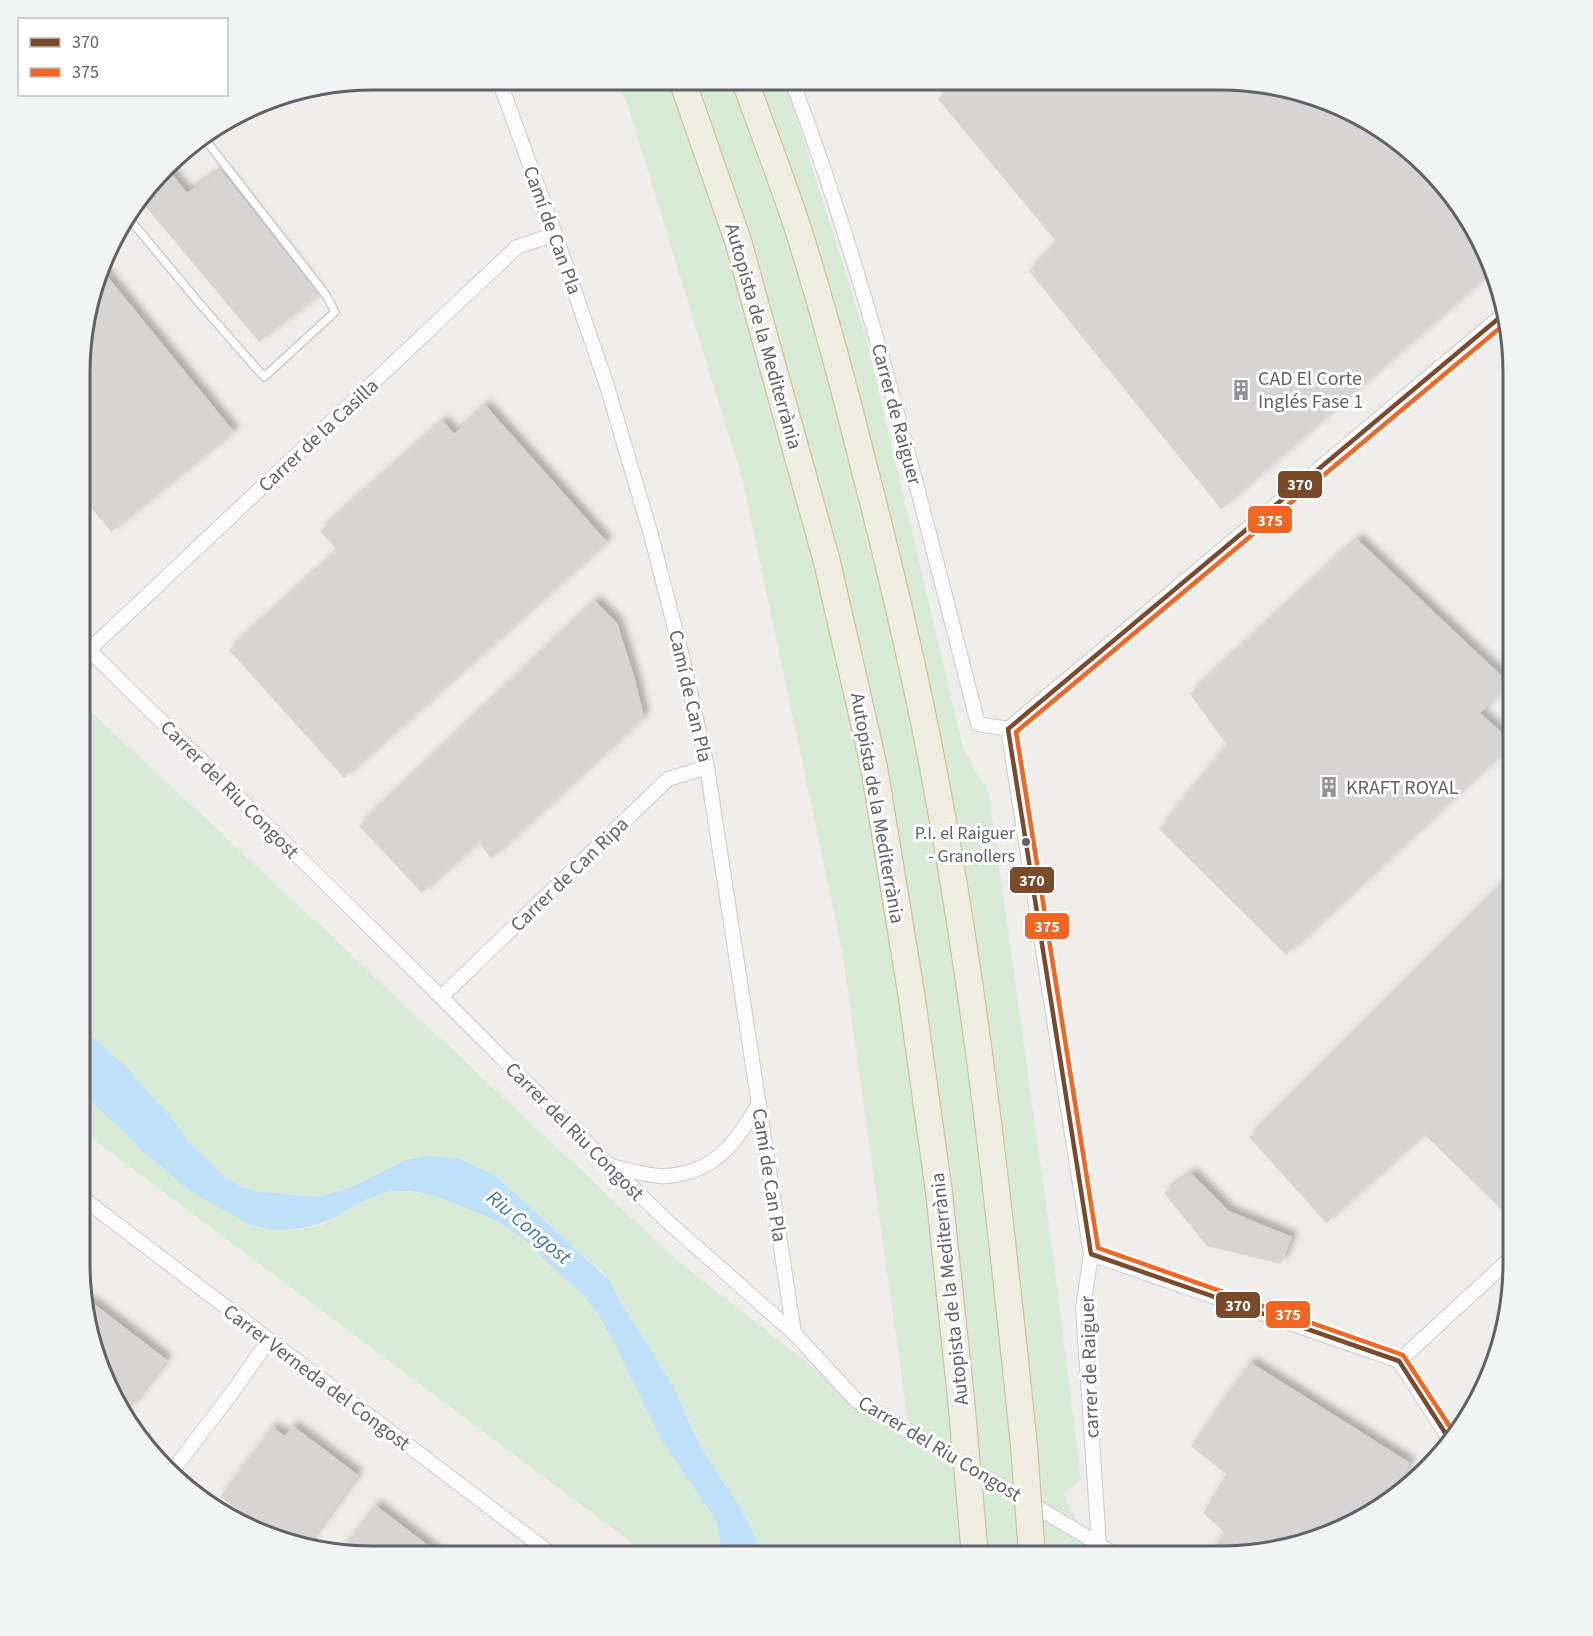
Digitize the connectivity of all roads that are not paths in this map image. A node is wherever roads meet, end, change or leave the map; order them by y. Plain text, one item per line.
1 (503, 90) edge
2 (685, 90) edge
3 (748, 90) edge
4 (795, 90) edge
5 (208, 143) edge
6 (133, 223) edge
7 (555, 234) junction
8 (1498, 319) edge
9 (90, 643) edge
10 (90, 651) edge
11 (1008, 729) junction
12 (707, 767) junction
13 (441, 997) junction
14 (759, 1104) junction
15 (609, 1165) junction
16 (90, 1204) edge
17 (1091, 1254) junction
18 (1503, 1265) edge
19 (794, 1333) junction
20 (269, 1340) junction
21 (1400, 1361) junction
22 (1446, 1434) edge
23 (177, 1467) edge
24 (1099, 1544) junction
25 (541, 1546) edge
26 (974, 1546) edge
27 (1031, 1546) edge
28 (1102, 1546) edge

1 - 7 street, Camí de Can Pla
2 - 26 highway, Autopista de la Mediterrània, bridge
3 - 27 highway, bridge
4 - 11 street, Carrer de Raiguer
5 - 6 lane
7 - 9 street, Carrer de la Casilla
7 - 12 street, Camí de Can Pla
8 - 11 street
10 - 13 street, Carrer del Riu Congost
11 - 17 street, carrer de Raiguer
12 - 13 street, Carrer de Can Ripa
12 - 14 street, Camí de Can Pla
13 - 15 street, Carrer del Riu Congost
14 - 15 street
14 - 19 street, Camí de Can Pla
15 - 19 street, Carrer del Riu Congost
16 - 20 street, Carrer Verneda del Congost
17 - 21 street
17 - 24 street, carrer de Raiguer
18 - 21 street
19 - 24 street, Carrer del Riu Congost
20 - 23 street
20 - 25 street, Carrer Verneda del Congost
21 - 22 street
24 - 28 street, Carrer del Riu Congost

